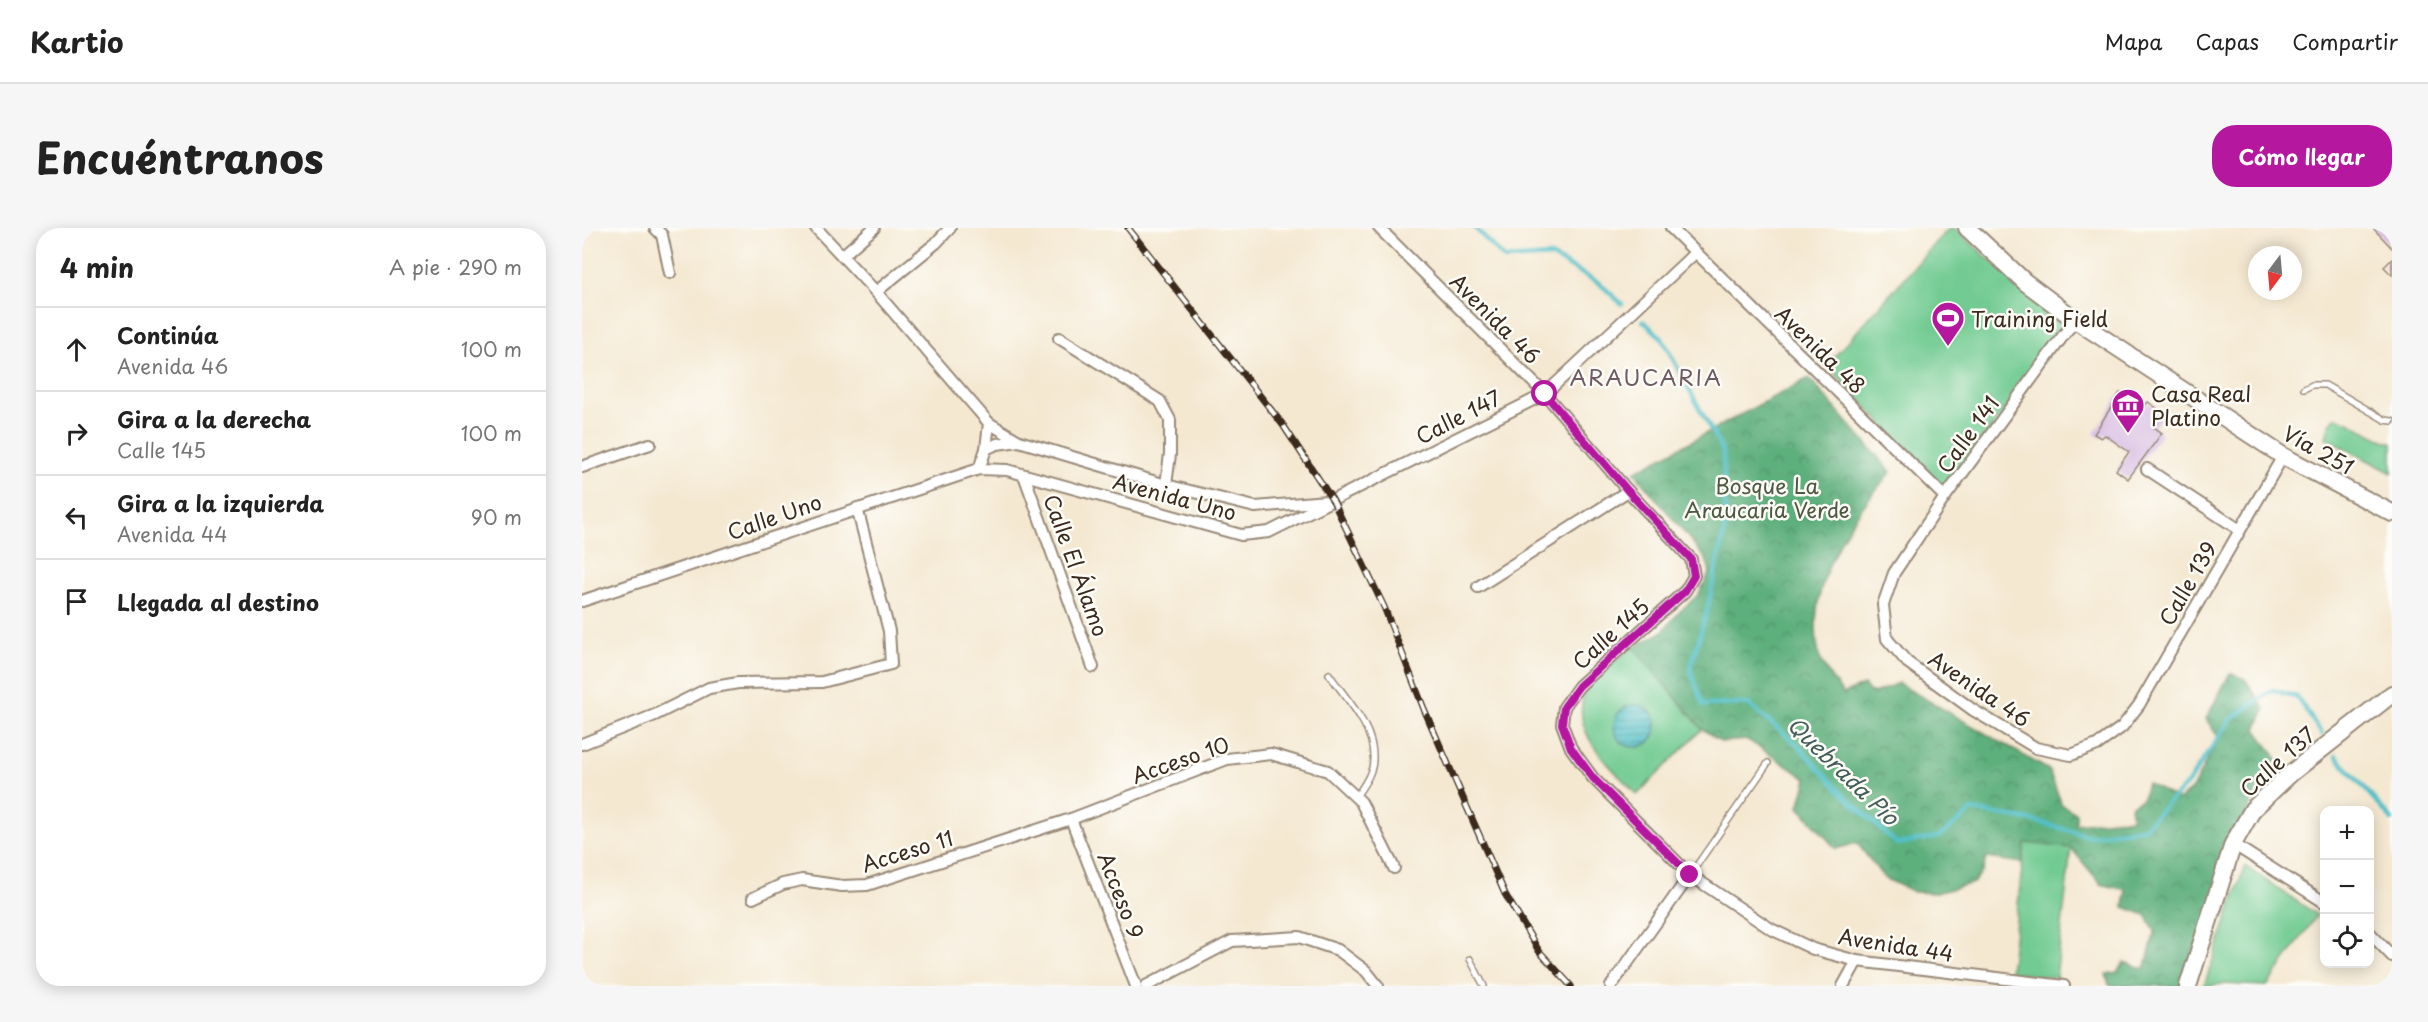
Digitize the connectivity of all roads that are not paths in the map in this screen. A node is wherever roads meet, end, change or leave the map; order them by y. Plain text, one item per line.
1 (655, 228) edge
2 (816, 228) edge
3 (874, 228) edge
4 (950, 228) edge
5 (1378, 228) edge
6 (1671, 228) edge
7 (1967, 228) edge
8 (1695, 253) junction
9 (842, 256) junction
10 (670, 273) dead end
11 (876, 292) junction
12 (2077, 321) junction
13 (1059, 338) dead end
14 (2304, 389) dead end
15 (1545, 394) junction
16 (2392, 422) edge
17 (989, 423) junction
18 (1019, 441) junction
19 (650, 444) dead end
20 (985, 451) junction
21 (2283, 456) junction
22 (582, 467) edge
23 (979, 469) junction
24 (2147, 469) dead end
25 (1007, 470) junction
26 (1024, 475) junction
27 (1166, 485) junction
28 (1628, 491) junction
29 (1945, 497) junction
30 (1333, 501) junction
31 (857, 508) junction
32 (2392, 513) edge
33 (2240, 530) junction
34 (1894, 573) joint
35 (1694, 576) joint
36 (1478, 587) dead end
37 (582, 601) edge
38 (1093, 667) dead end
39 (1329, 674) dead end
40 (2392, 694) edge
41 (1562, 724) joint
42 (2122, 727) joint
43 (582, 744) edge
44 (1768, 763) dead end
45 (1356, 797) junction
46 (1071, 819) junction
47 (2233, 844) junction
48 (1394, 868) dead end
49 (1690, 875) junction
50 (753, 898) dead end
51 (2320, 899) edge
52 (2374, 937) edge
53 (2392, 956) edge
54 (1470, 959) dead end
55 (1857, 961) junction
56 (2028, 984) edge
57 (1137, 986) edge
58 (1146, 986) edge
59 (1378, 986) edge
60 (1484, 986) edge
61 (1611, 986) edge
62 (1843, 986) edge
63 (2064, 986) edge
64 (2188, 986) edge

1 - 10 street
2 - 9 street, Avenida Uno
3 - 9 street
4 - 11 street
5 - 15 street, Avenida 46
6 - 8 street, Avenida 48
7 - 12 main road, Vía 251
8 - 15 street, Calle 147
8 - 29 street, Avenida 48
9 - 11 street, Avenida Uno
11 - 17 street, Avenida Uno
12 - 21 main road, Vía 251
12 - 29 street, Calle 141
13 - 27 street
14 - 16 lane
15 - 28 street, Avenida 46
15 - 30 street, Calle 147
17 - 18 street, Avenida Uno
17 - 20 street
18 - 20 street
18 - 27 street, Avenida Uno
19 - 22 street
20 - 23 street
20 - 25 street
21 - 32 main road, Vía 251
21 - 33 street, Calle 139
23 - 25 street, Avenida Uno
23 - 31 street, Calle Uno
24 - 33 street
25 - 26 street, Avenida Uno
26 - 30 street, Avenida Uno
26 - 38 street, Calle El Álamo
27 - 30 street, Avenida Uno
28 - 35 street, Avenida 46
28 - 36 street
29 - 34 street, Calle 141
31 - 37 street, Calle Uno
31 - 43 street
33 - 42 street, Calle 139
34 - 42 street, Avenida 46
35 - 41 street, Calle 145
39 - 45 lane
40 - 47 main road, Calle 137
41 - 49 street, Avenida 44
44 - 49 lane
45 - 46 street, Acceso 10
45 - 48 street, Acceso 10
46 - 50 street, Acceso 11
46 - 57 street, Acceso 9
47 - 51 street
47 - 64 main road, Calle 137
49 - 55 street, Avenida 44
49 - 61 street
52 - 53 street
54 - 60 lane
55 - 56 street, Avenida 44
55 - 62 street
56 - 63 street, Avenida 44
58 - 59 street

